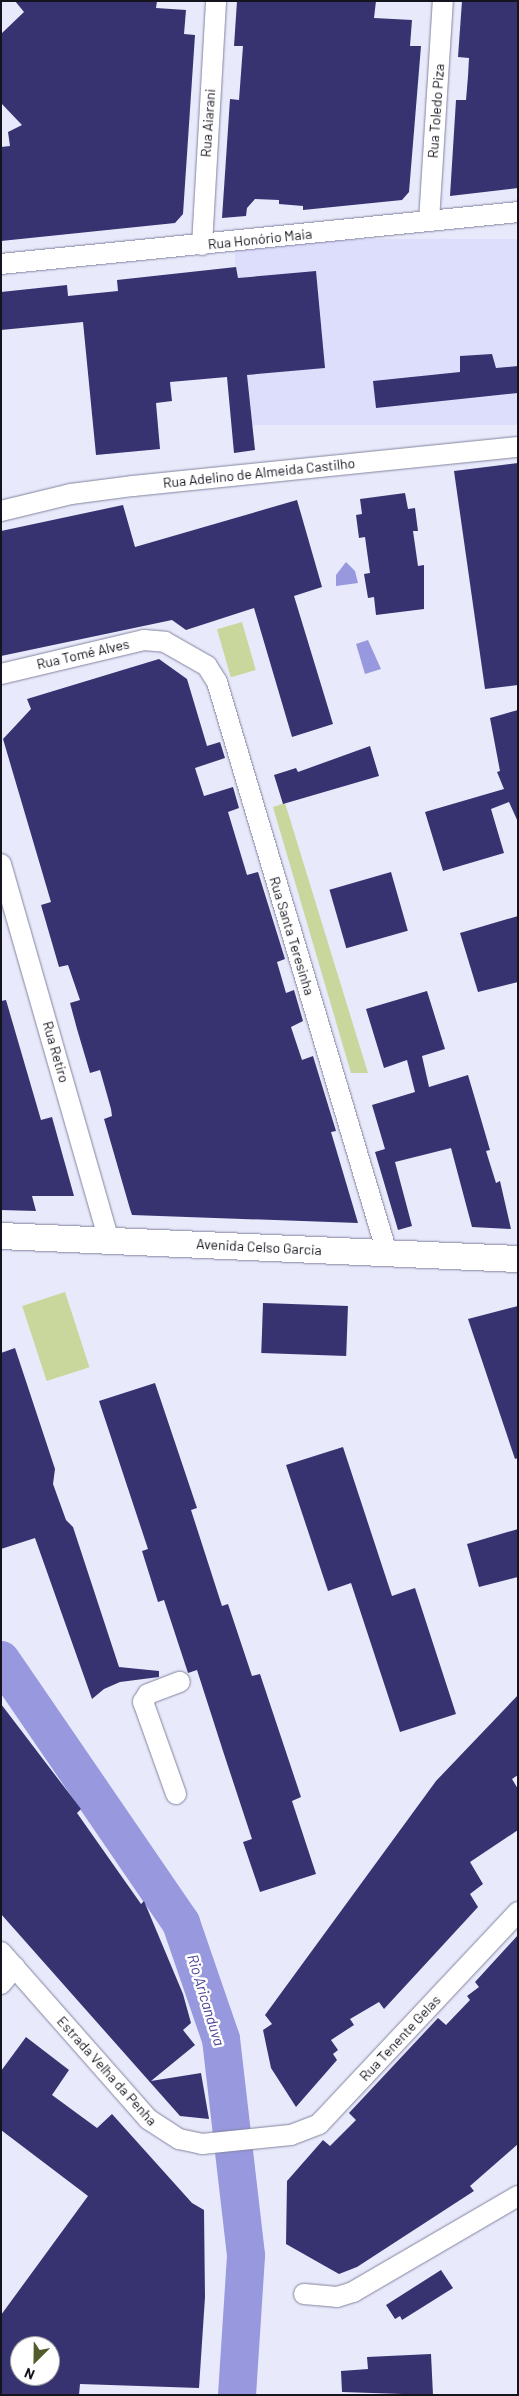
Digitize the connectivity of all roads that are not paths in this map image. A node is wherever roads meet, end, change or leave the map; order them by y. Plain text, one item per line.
1 (216, 1) edge
2 (443, 1) edge
3 (518, 212) edge
4 (429, 221) junction
5 (202, 245) junction
6 (1, 264) edge
7 (518, 447) edge
8 (1, 511) edge
9 (165, 642) joint
10 (1, 674) edge
11 (1, 864) edge
12 (1, 1236) edge
13 (110, 1241) junction
14 (387, 1254) junction
15 (518, 1259) edge
16 (180, 1682) dead end
17 (176, 1794) dead end
18 (518, 1912) edge
19 (1, 1952) edge
20 (15, 1967) junction
21 (1, 1984) edge
22 (267, 2137) joint
23 (518, 2196) edge
24 (304, 2294) dead end

1 - 5 street, Rua Aiarani
2 - 4 street, Rua Toledo Piza
3 - 4 street, Rua Honório Maia
4 - 5 street, Rua Honório Maia
5 - 6 street, Rua Honório Maia
7 - 8 street, Rua Adelino de Almeida Castilho
9 - 10 street, Rua Tomé Alves
9 - 14 street, Rua Santa Teresinha
11 - 13 street, Rua Retiro
12 - 13 main road, Avenida Celso Garcia
13 - 14 main road, Avenida Celso Garcia
14 - 15 main road, Avenida Celso Garcia
16 - 17 street
18 - 22 street, Rua Tenente Gelas
19 - 20 street, Estrada Velha da Penha
20 - 21 street
20 - 22 street, Estrada Velha da Penha
23 - 24 street

